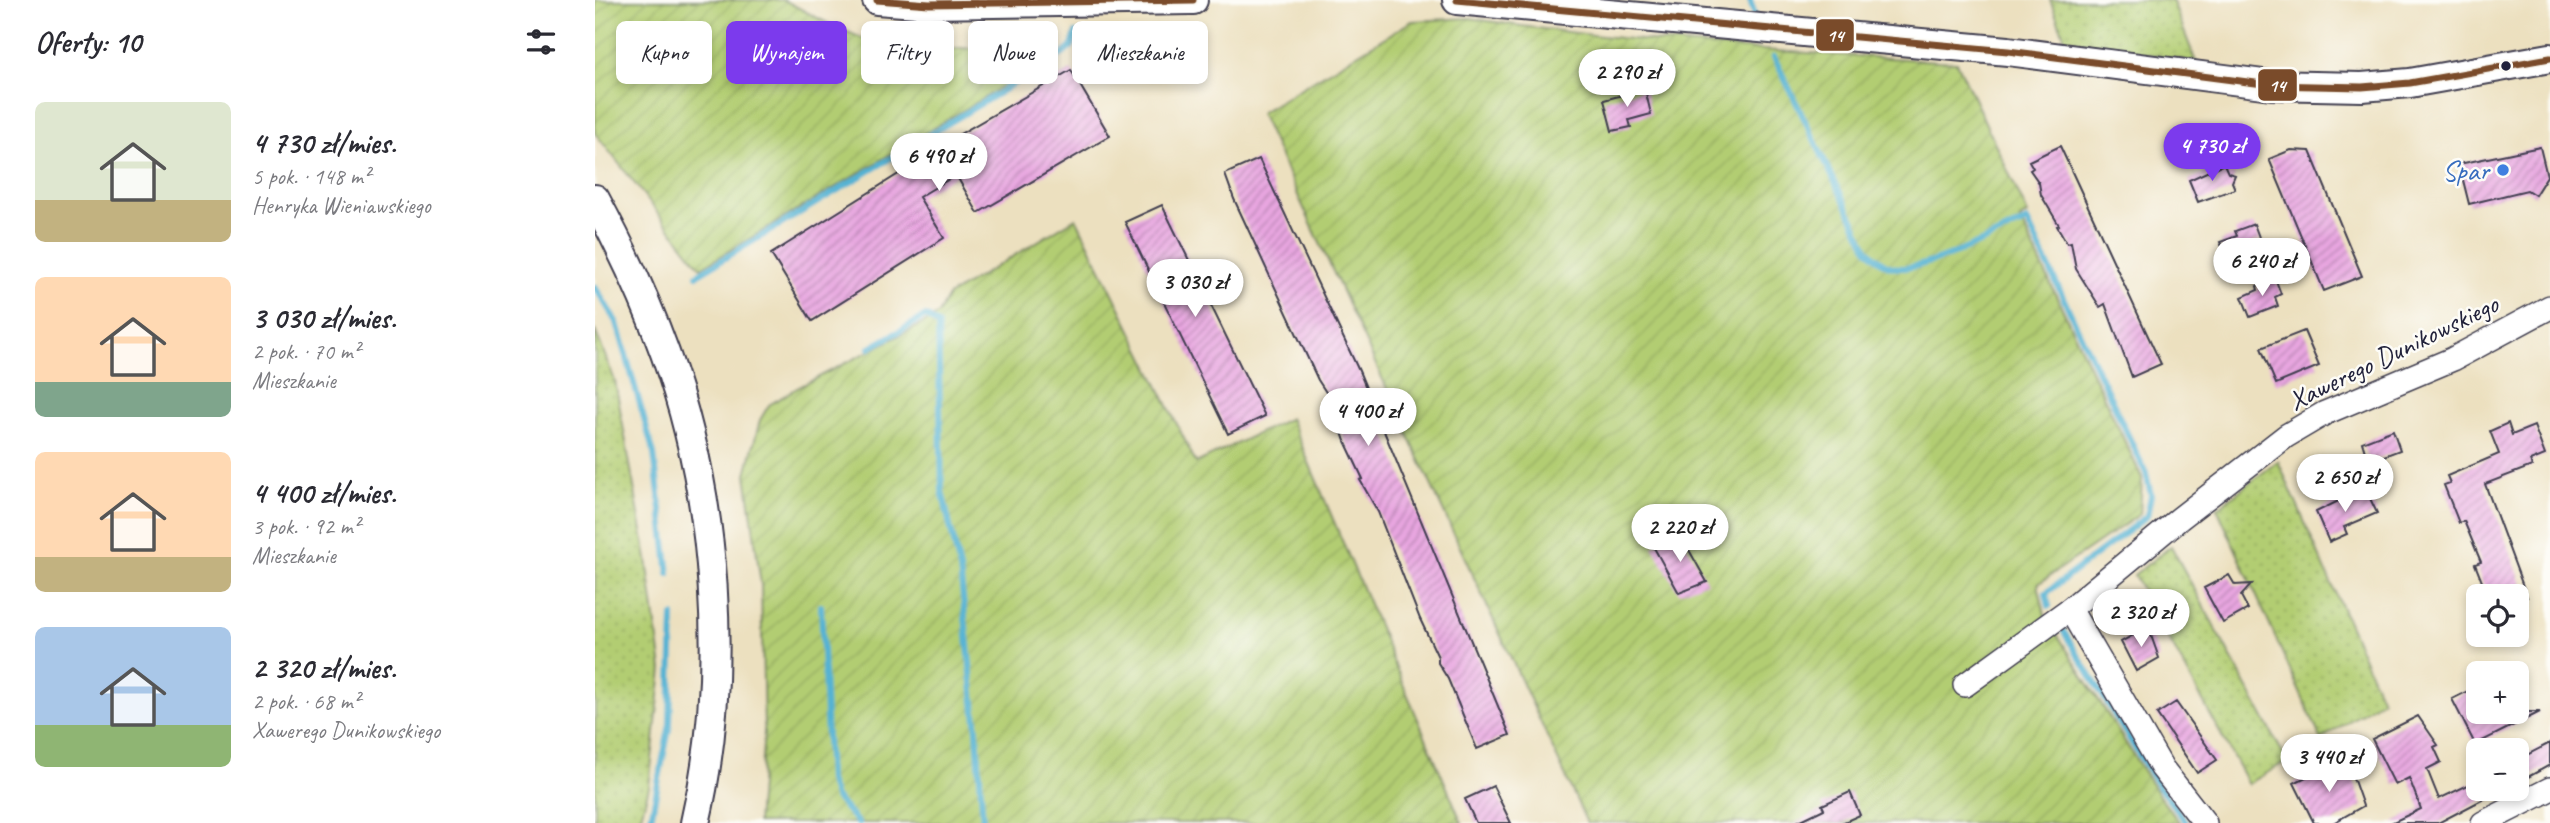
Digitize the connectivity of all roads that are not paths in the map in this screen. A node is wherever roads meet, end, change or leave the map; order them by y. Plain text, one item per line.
1 (877, 0) edge
2 (1193, 0) edge
3 (1457, 0) edge
4 (2550, 58) edge
5 (595, 200) edge
6 (2550, 307) edge
7 (2070, 609) junction
8 (1965, 685) dead end
9 (2550, 789) edge
10 (695, 823) edge
11 (2205, 823) edge
12 (2483, 823) edge

1 - 2 street
3 - 4 street
5 - 10 street
6 - 7 street, Xawerego Dunikowskiego
7 - 8 street, Xawerego Dunikowskiego
7 - 11 street
9 - 12 street

